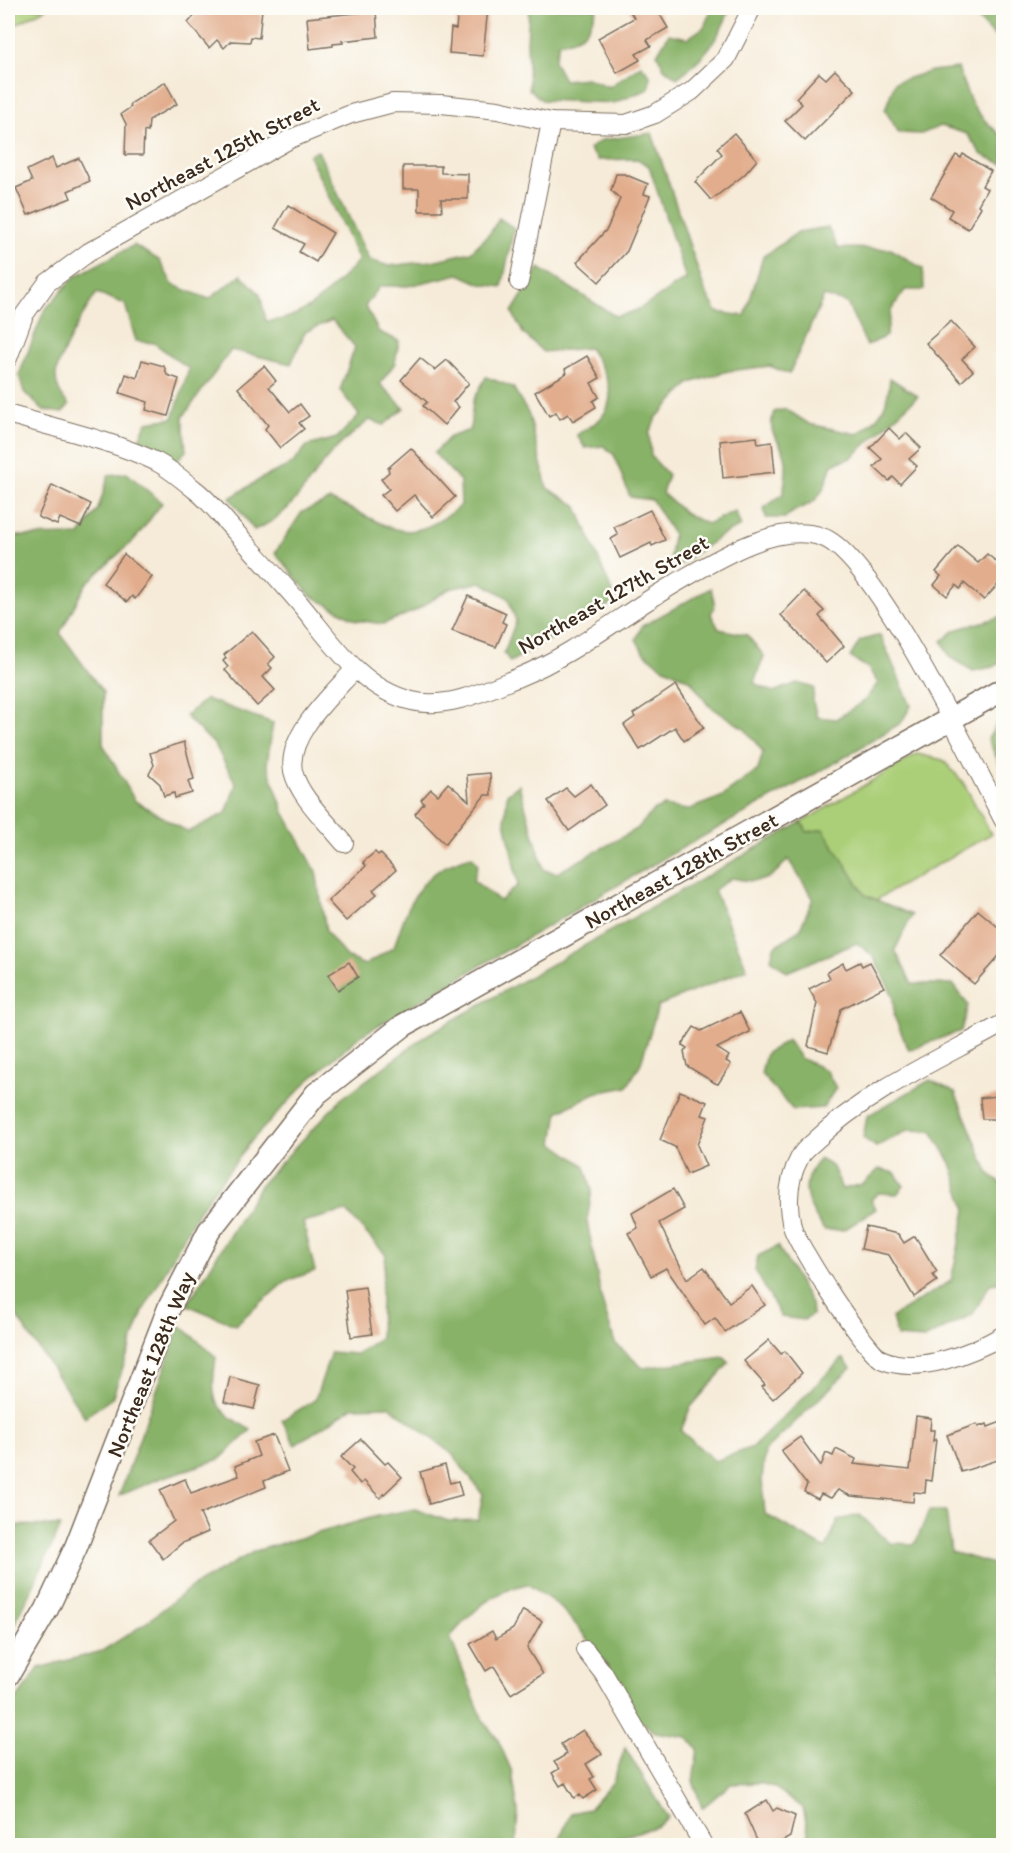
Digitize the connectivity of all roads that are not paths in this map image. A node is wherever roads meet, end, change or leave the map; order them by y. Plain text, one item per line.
1 (752, 8) edge
2 (551, 122) junction
3 (519, 282) dead end
4 (8, 358) edge
5 (8, 414) edge
6 (354, 670) junction
7 (1004, 688) edge
8 (950, 720) junction
9 (1004, 821) edge
10 (344, 843) dead end
11 (1004, 1023) edge
12 (361, 1057) joint
13 (1004, 1335) edge
14 (585, 1650) dead end
15 (8, 1675) edge
16 (704, 1845) edge

1 - 2 street, Northeast 125th Street
2 - 3 street
2 - 4 street, Northeast 125th Street
5 - 6 street, Northeast 127th Street
6 - 8 street, Northeast 127th Street
6 - 10 street
7 - 8 street, Northeast 128th Street
8 - 9 street, Northeast 127th Street
8 - 12 street, Northeast 128th Street
11 - 13 street
12 - 15 street, Northeast 128th Way
14 - 16 street

